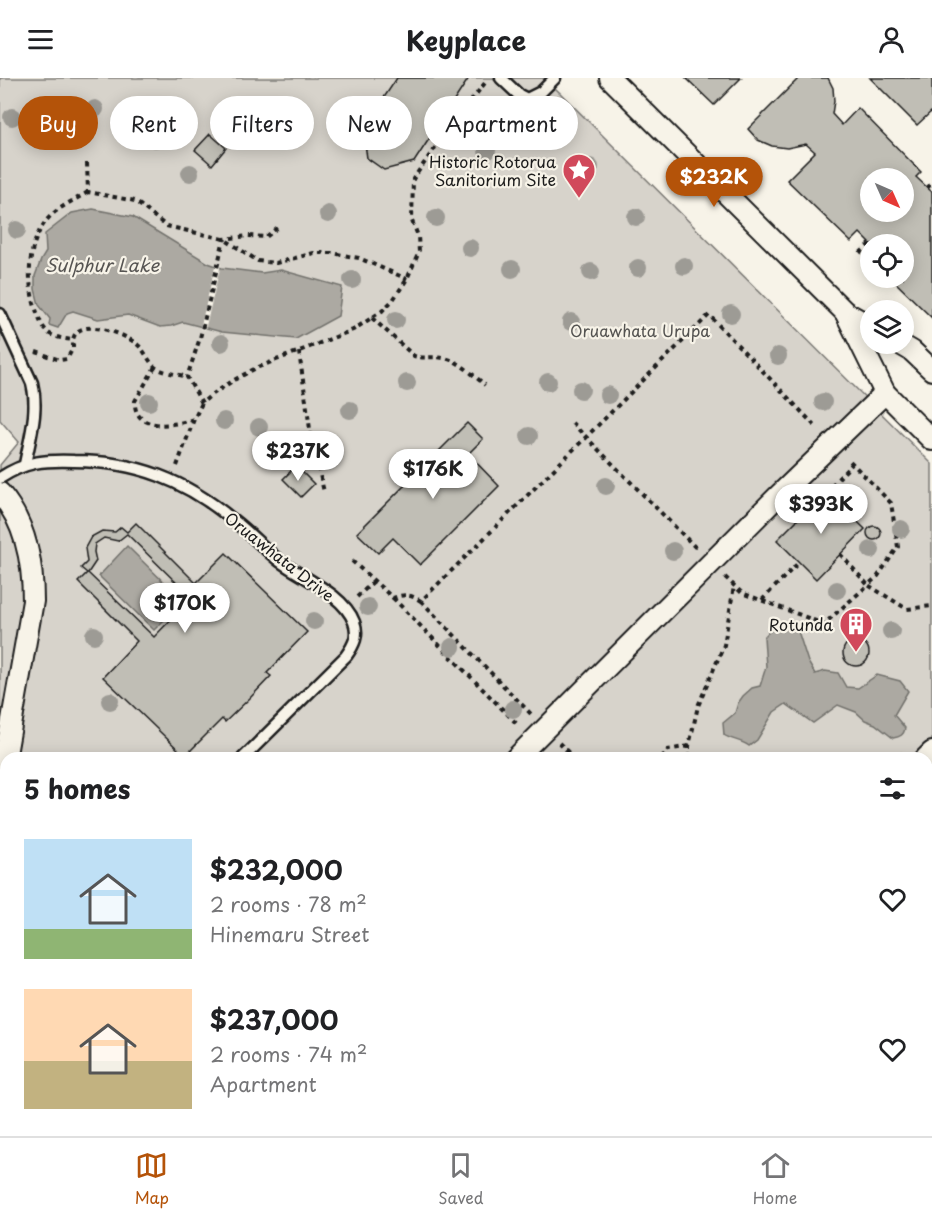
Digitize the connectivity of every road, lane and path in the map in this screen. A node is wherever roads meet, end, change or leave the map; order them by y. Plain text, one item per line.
1 (489, 78) edge
2 (501, 78) edge
3 (555, 78) edge
4 (610, 78) edge
5 (87, 163) dead end
6 (932, 183) edge
7 (927, 188) dead end
8 (88, 192) junction
9 (278, 227) dead end
10 (224, 239) junction
11 (407, 279) junction
12 (845, 312) junction
13 (0, 314) edge
14 (372, 318) junction
15 (860, 320) edge
16 (73, 340) junction
17 (299, 352) junction
18 (914, 353) edge
19 (19, 354) junction
20 (155, 367) junction
21 (932, 370) edge
22 (187, 377) junction
23 (485, 385) dead end
24 (885, 393) junction
25 (202, 403) junction
26 (194, 419) junction
27 (572, 423) dead end
28 (586, 437) junction
29 (932, 440) edge
30 (832, 443) junction
31 (25, 464) junction
32 (852, 464) junction
33 (0, 478) edge
34 (172, 480) junction
35 (324, 492) dead end
36 (0, 493) edge
37 (829, 494) dead end
38 (840, 555) dead end
39 (352, 561) dead end
40 (799, 562) dead end
41 (711, 563) junction
42 (374, 581) junction
43 (868, 585) junction
44 (734, 586) junction
45 (393, 598) junction
46 (355, 599) dead end
47 (762, 600) junction
48 (421, 601) junction
49 (932, 606) edge
50 (539, 734) junction
51 (689, 746) junction
52 (6, 752) edge
53 (249, 752) edge
54 (522, 752) edge
55 (564, 752) edge
56 (666, 752) edge
57 (689, 752) edge

1 - 11 path
2 - 3 lane
4 - 12 street
5 - 8 path
6 - 7 path
8 - 10 path
8 - 16 path
9 - 10 path
10 - 11 path
10 - 22 path
11 - 14 path
12 - 15 street
12 - 24 street
13 - 19 lane
14 - 17 path
14 - 23 path
16 - 19 path
16 - 20 path
17 - 25 path
17 - 35 path
18 - 21 street
19 - 31 lane
20 - 22 path
20 - 26 path
22 - 25 path
24 - 29 street
24 - 30 street
25 - 26 path
26 - 34 path
27 - 28 path
28 - 30 path
28 - 41 path
28 - 48 path
30 - 32 path
30 - 41 street
31 - 33 lane
31 - 34 lane, Oruawhata Drive
32 - 37 path
32 - 43 path
34 - 53 lane, Oruawhata Drive
36 - 52 street
38 - 43 path
39 - 42 path
40 - 47 path
41 - 44 path
41 - 50 street
42 - 45 path
42 - 46 path
43 - 47 path
43 - 49 path
44 - 47 path
44 - 51 path
45 - 48 path
45 - 50 path
48 - 50 path
50 - 54 street
50 - 55 path
51 - 56 path
51 - 57 path

